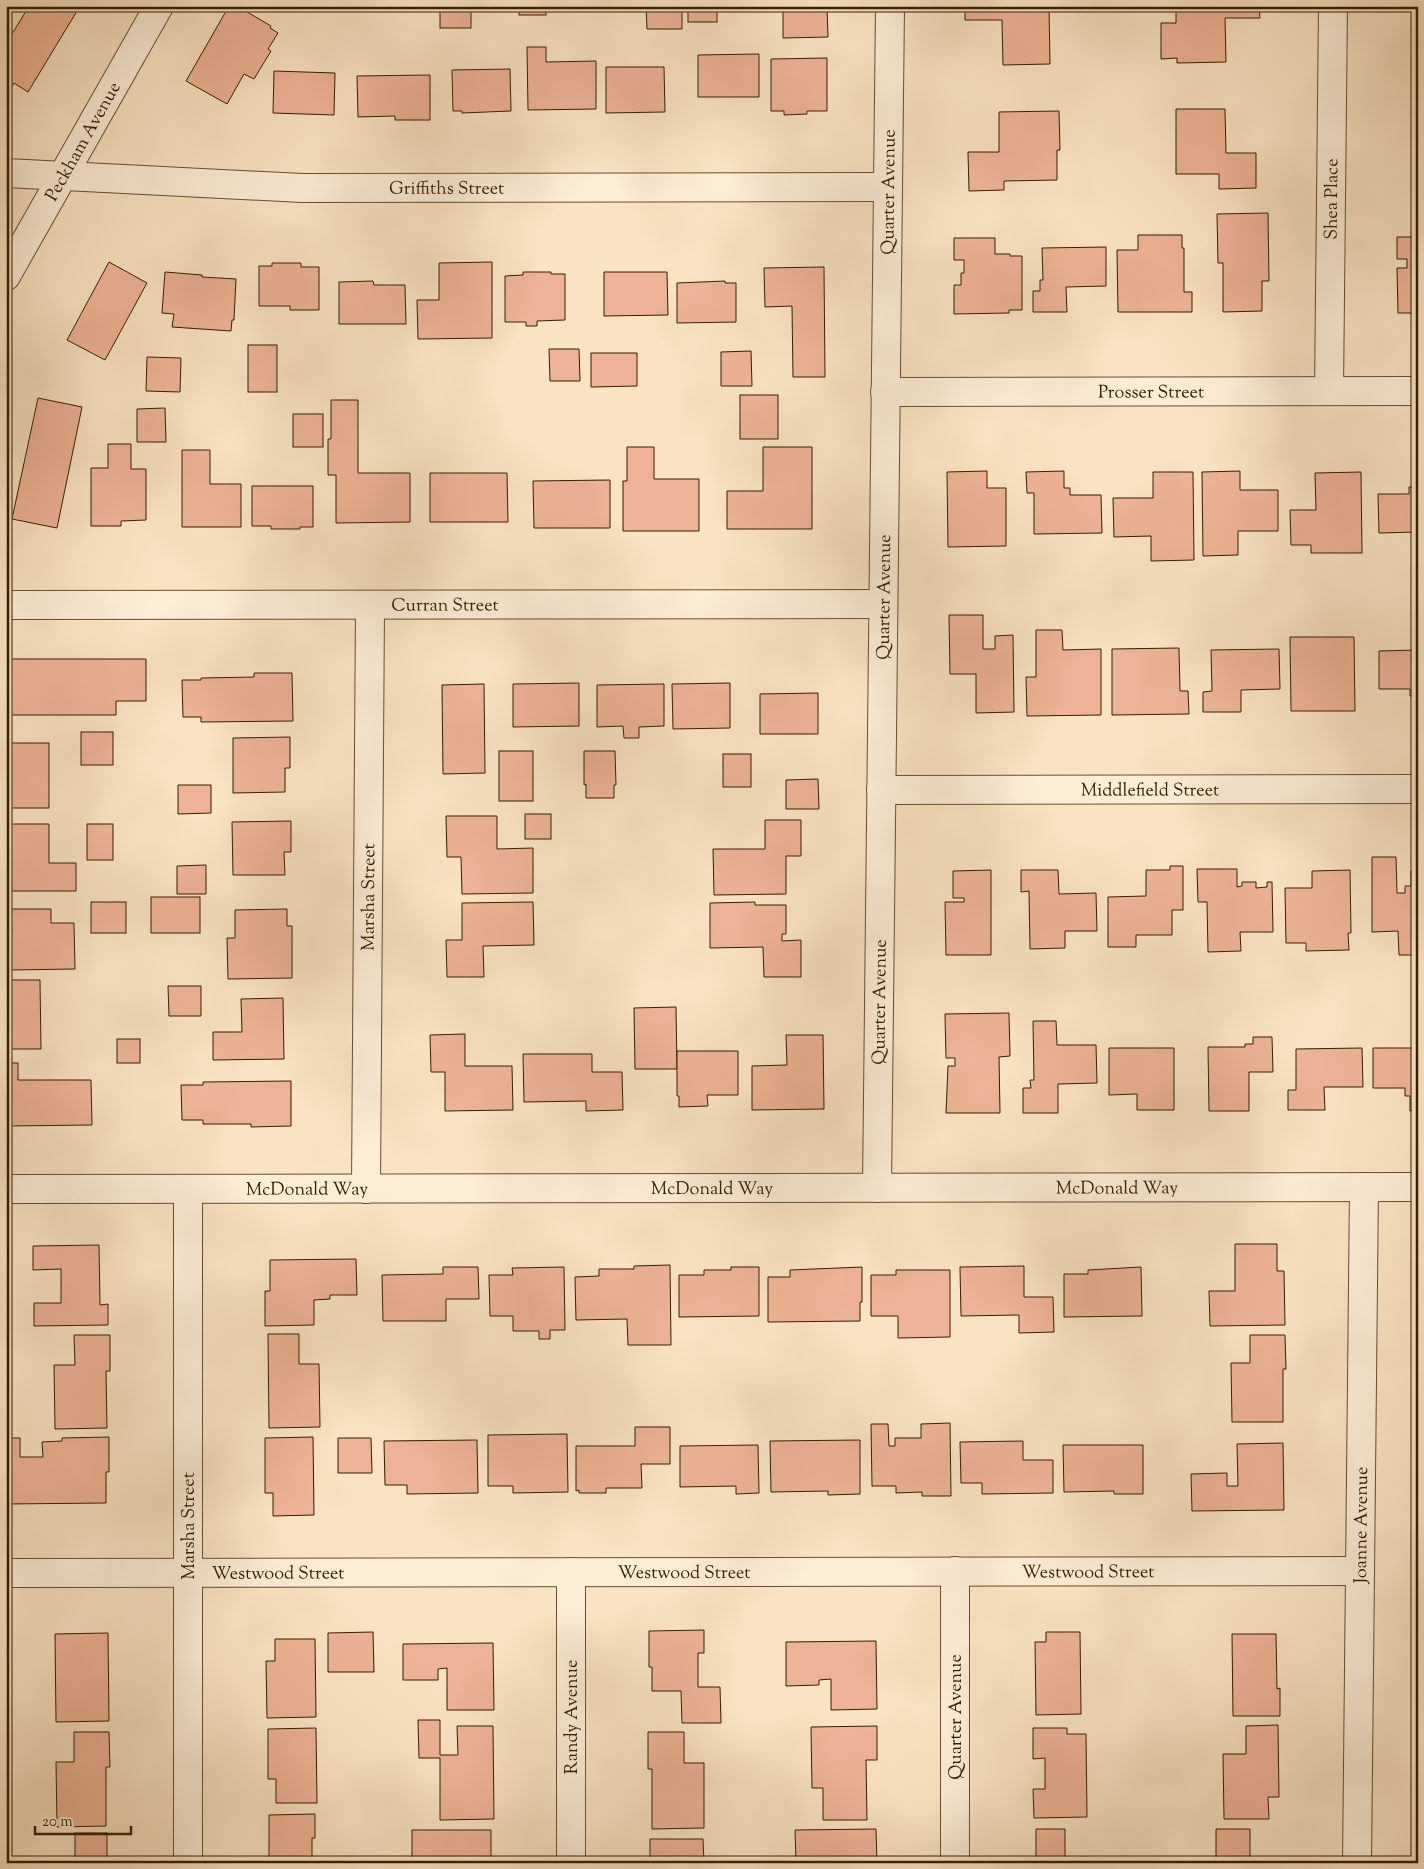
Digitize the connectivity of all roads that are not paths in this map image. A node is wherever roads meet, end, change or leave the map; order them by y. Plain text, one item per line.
1 (159, 6) edge
2 (890, 6) edge
3 (1333, 6) edge
4 (6, 173) edge
5 (62, 176) junction
6 (888, 187) junction
7 (6, 276) edge
8 (1329, 391) junction
9 (1418, 391) edge
10 (885, 392) junction
11 (370, 604) junction
12 (883, 604) junction
13 (6, 605) edge
14 (1418, 789) edge
15 (881, 790) junction
16 (1364, 1187) junction
17 (1418, 1187) edge
18 (877, 1188) junction
19 (6, 1189) edge
20 (188, 1189) junction
21 (366, 1189) junction
22 (955, 1571) junction
23 (1360, 1571) junction
24 (571, 1572) junction
25 (6, 1573) edge
26 (188, 1573) junction
27 (188, 1863) edge
28 (571, 1863) edge
29 (955, 1863) edge
30 (1357, 1863) edge

1 - 5 street, Peckham Avenue
2 - 6 street, Quarter Avenue
3 - 8 street, Shea Place
4 - 5 street, Griffiths Street
5 - 6 street, Griffiths Street
5 - 7 street, Peckham Avenue
6 - 10 street, Quarter Avenue
8 - 9 street, Prosser Street
8 - 10 street, Prosser Street
10 - 12 street, Quarter Avenue
11 - 12 street, Curran Street
11 - 13 street, Curran Street
11 - 21 street, Marsha Street
12 - 15 street, Quarter Avenue
14 - 15 street, Middlefield Street
15 - 18 street, Quarter Avenue
16 - 17 street, McDonald Way
16 - 18 street, McDonald Way
16 - 23 street, Joanne Avenue
18 - 21 street, McDonald Way
19 - 20 street, McDonald Way
20 - 21 street, McDonald Way
20 - 26 street, Marsha Street
22 - 23 street, Westwood Street
22 - 24 street, Westwood Street
22 - 29 street, Quarter Avenue
23 - 30 street, Joanne Avenue
24 - 26 street, Westwood Street
24 - 28 street, Randy Avenue
25 - 26 street, Westwood Street
26 - 27 street, Marsha Street

